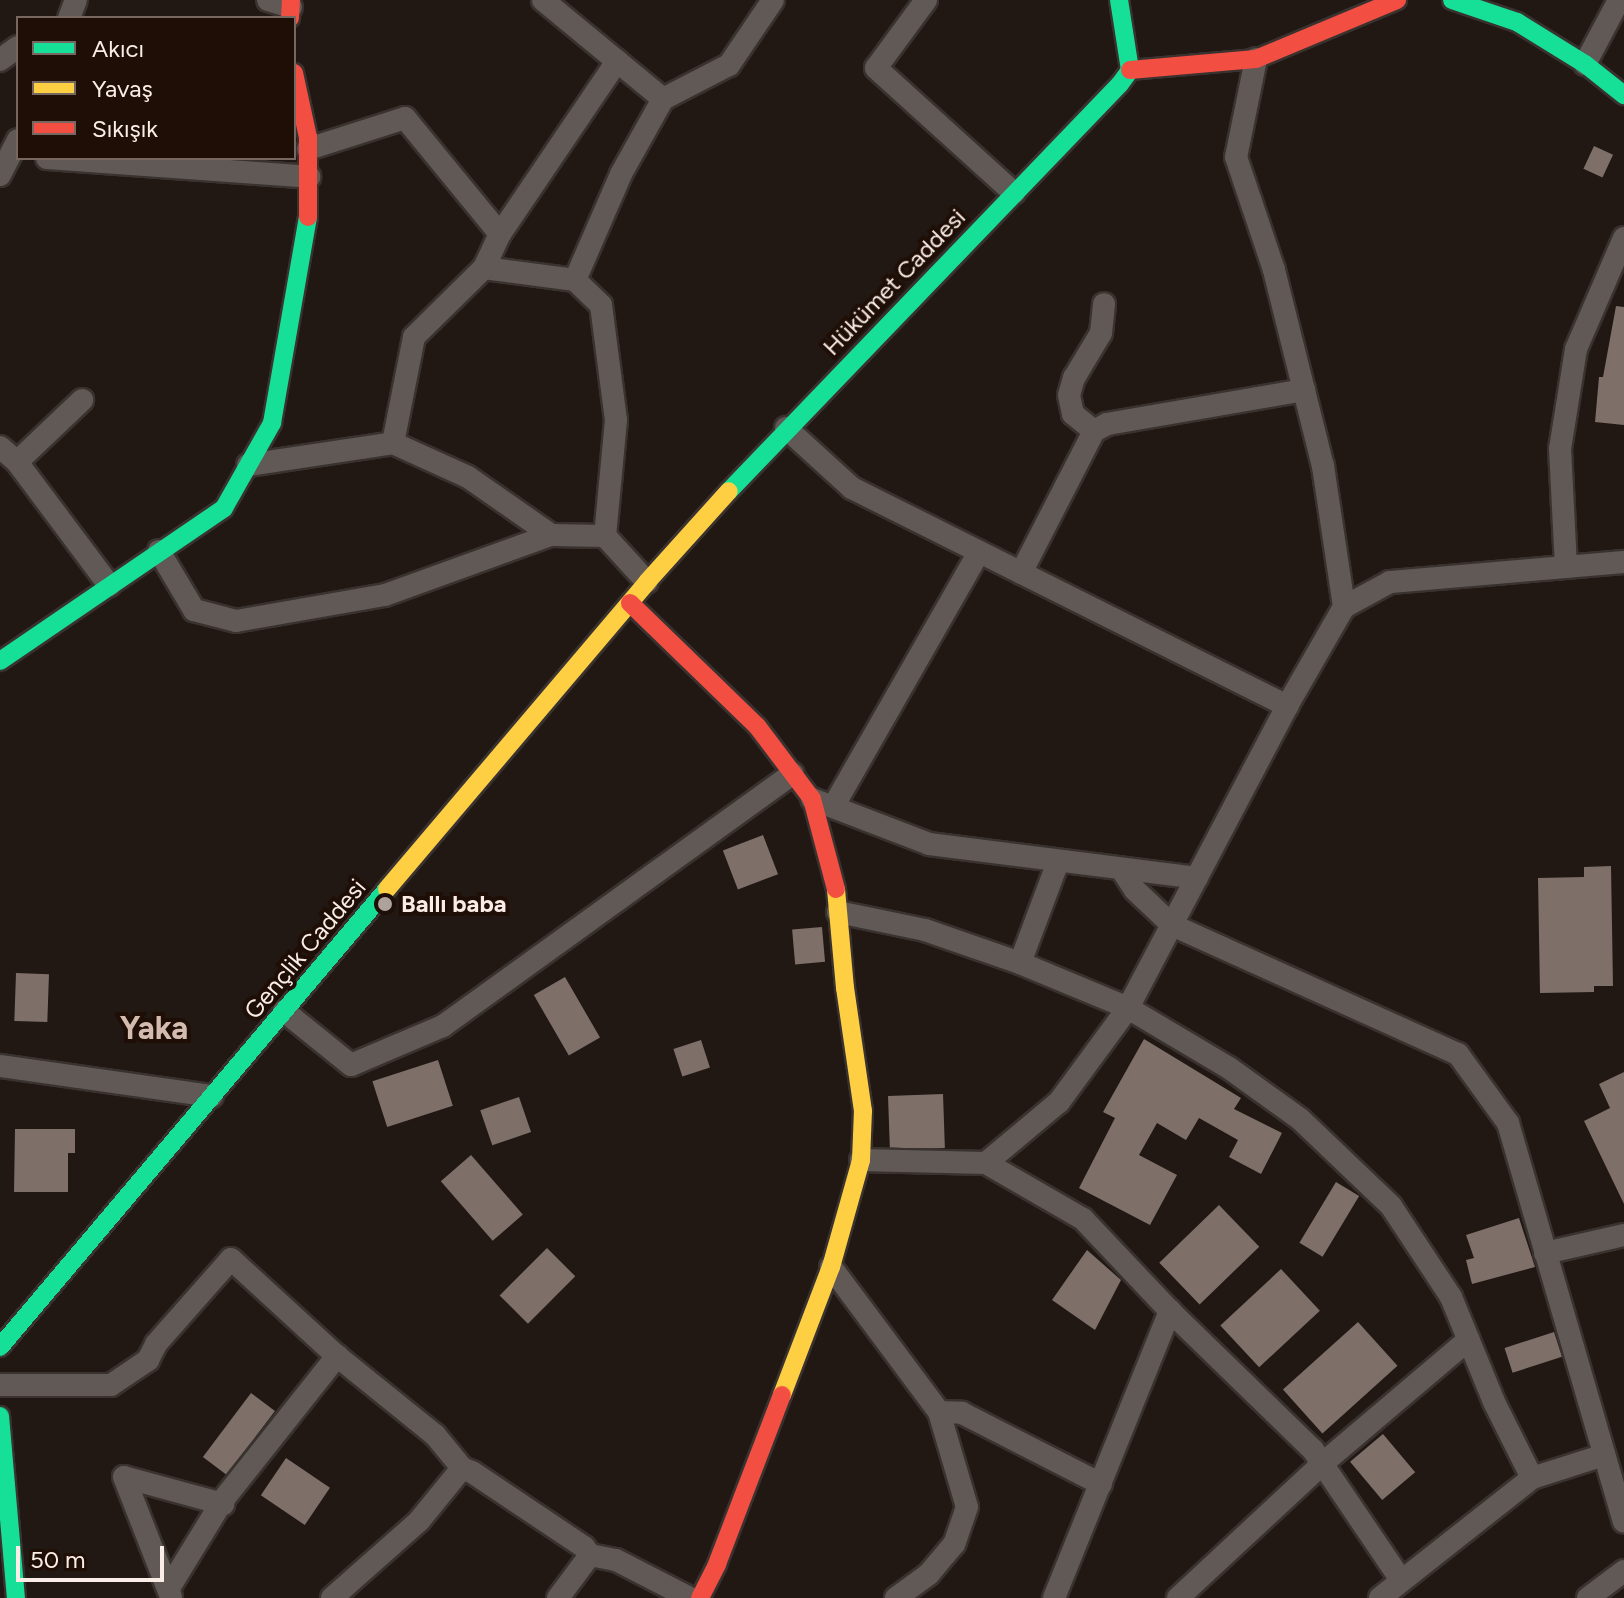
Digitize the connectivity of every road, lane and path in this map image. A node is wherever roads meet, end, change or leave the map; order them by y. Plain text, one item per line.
1 (268, 0) edge
2 (543, 0) edge
3 (773, 0) edge
4 (926, 0) edge
5 (1119, 0) edge
6 (1397, 0) edge
7 (1452, 0) edge
8 (1619, 0) edge
9 (291, 8) edge
10 (1256, 59) junction
11 (617, 61) junction
12 (1585, 64) junction
13 (1130, 70) junction
14 (296, 84) edge
15 (1624, 95) edge
16 (663, 99) junction
17 (308, 149) junction
18 (16, 150) edge
19 (75, 160) edge
20 (0, 175) edge
21 (309, 177) junction
22 (1014, 193) junction
23 (500, 234) junction
24 (1624, 238) edge
25 (484, 268) junction
26 (575, 280) junction
27 (1104, 304) dead end
28 (1304, 390) junction
29 (82, 400) dead end
30 (786, 428) junction
31 (1094, 431) junction
32 (393, 443) junction
33 (0, 447) edge
34 (17, 462) junction
35 (248, 465) junction
36 (551, 535) junction
37 (605, 536) junction
38 (159, 551) junction
39 (979, 552) junction
40 (1624, 562) edge
41 (1566, 567) junction
42 (1021, 573) junction
43 (647, 582) junction
44 (109, 585) junction
45 (630, 603) junction
46 (1344, 607) junction
47 (0, 661) edge
48 (1287, 706) junction
49 (793, 774) junction
50 (812, 799) junction
51 (833, 807) junction
52 (1058, 862) junction
53 (1122, 870) junction
54 (1197, 878) junction
55 (838, 912) junction
56 (1172, 925) junction
57 (1020, 963) junction
58 (1128, 1008) junction
59 (284, 1011) junction
60 (0, 1066) edge
61 (212, 1096) junction
62 (861, 1160) junction
63 (986, 1163) junction
64 (1624, 1235) edge
65 (1545, 1253) junction
66 (831, 1267) junction
67 (1170, 1311) junction
68 (1468, 1340) junction
69 (0, 1347) edge
70 (337, 1356) junction
71 (0, 1385) edge
72 (939, 1412) junction
73 (0, 1416) edge
74 (1604, 1455) junction
75 (1322, 1464) junction
76 (462, 1468) junction
77 (1532, 1478) junction
78 (1101, 1484) junction
79 (223, 1504) junction
80 (1624, 1521) edge
81 (590, 1555) junction
82 (1624, 1571) edge
83 (1401, 1580) junction
84 (170, 1593) edge
85 (16, 1598) edge
86 (332, 1598) edge
87 (558, 1598) edge
88 (690, 1598) edge
89 (700, 1598) edge
90 (896, 1598) edge
91 (1054, 1598) edge
92 (1178, 1598) edge
93 (1380, 1598) edge
94 (1588, 1598) edge

1 - 9 street
2 - 11 street
3 - 16 street
4 - 22 street
5 - 13 street
6 - 10 street
7 - 12 street
8 - 12 street
10 - 13 street
10 - 28 street
11 - 16 street
11 - 23 street
12 - 15 street
13 - 22 street, Hükümet Caddesi
14 - 17 street
16 - 26 street
17 - 21 street
17 - 23 street
18 - 20 street
19 - 21 street
21 - 35 street
22 - 30 street, Hükümet Caddesi
23 - 25 street
24 - 41 street
25 - 26 street
25 - 32 street
26 - 37 street
27 - 31 street
28 - 31 street
28 - 46 street
29 - 34 street
30 - 39 street
30 - 43 street, Hükümet Caddesi
31 - 42 street
32 - 35 street
32 - 36 street
33 - 34 street
34 - 44 street
35 - 38 street
36 - 37 street
36 - 38 street
37 - 43 street
38 - 44 street
39 - 42 street
39 - 51 street
40 - 41 street
41 - 46 street
42 - 48 street
43 - 45 street, Gençlik Caddesi
44 - 47 street
45 - 49 street
45 - 59 street, Gençlik Caddesi
46 - 48 street
48 - 54 street
49 - 50 street
49 - 59 street
50 - 51 street
50 - 55 street
51 - 52 street
52 - 53 street
52 - 57 street
53 - 54 street
53 - 56 street
54 - 56 street
55 - 57 street
55 - 62 street
56 - 58 street
56 - 65 street
57 - 58 street
58 - 63 street
58 - 68 street
59 - 61 street, Gençlik Caddesi
60 - 61 street
61 - 69 street, Gençlik Caddesi
62 - 63 street
62 - 66 street
63 - 67 street
64 - 65 street
65 - 74 street
66 - 72 street
66 - 89 street
67 - 75 street
67 - 78 street
68 - 75 street
68 - 77 street
70 - 71 street
70 - 76 street
70 - 79 street
72 - 78 street
72 - 90 street
73 - 85 street
74 - 77 street
74 - 80 street
75 - 83 street
75 - 92 street
76 - 81 street
76 - 86 street
77 - 83 street
78 - 91 street
79 - 84 street
79 - 84 street
81 - 87 street
81 - 88 street
82 - 94 street
83 - 93 street

